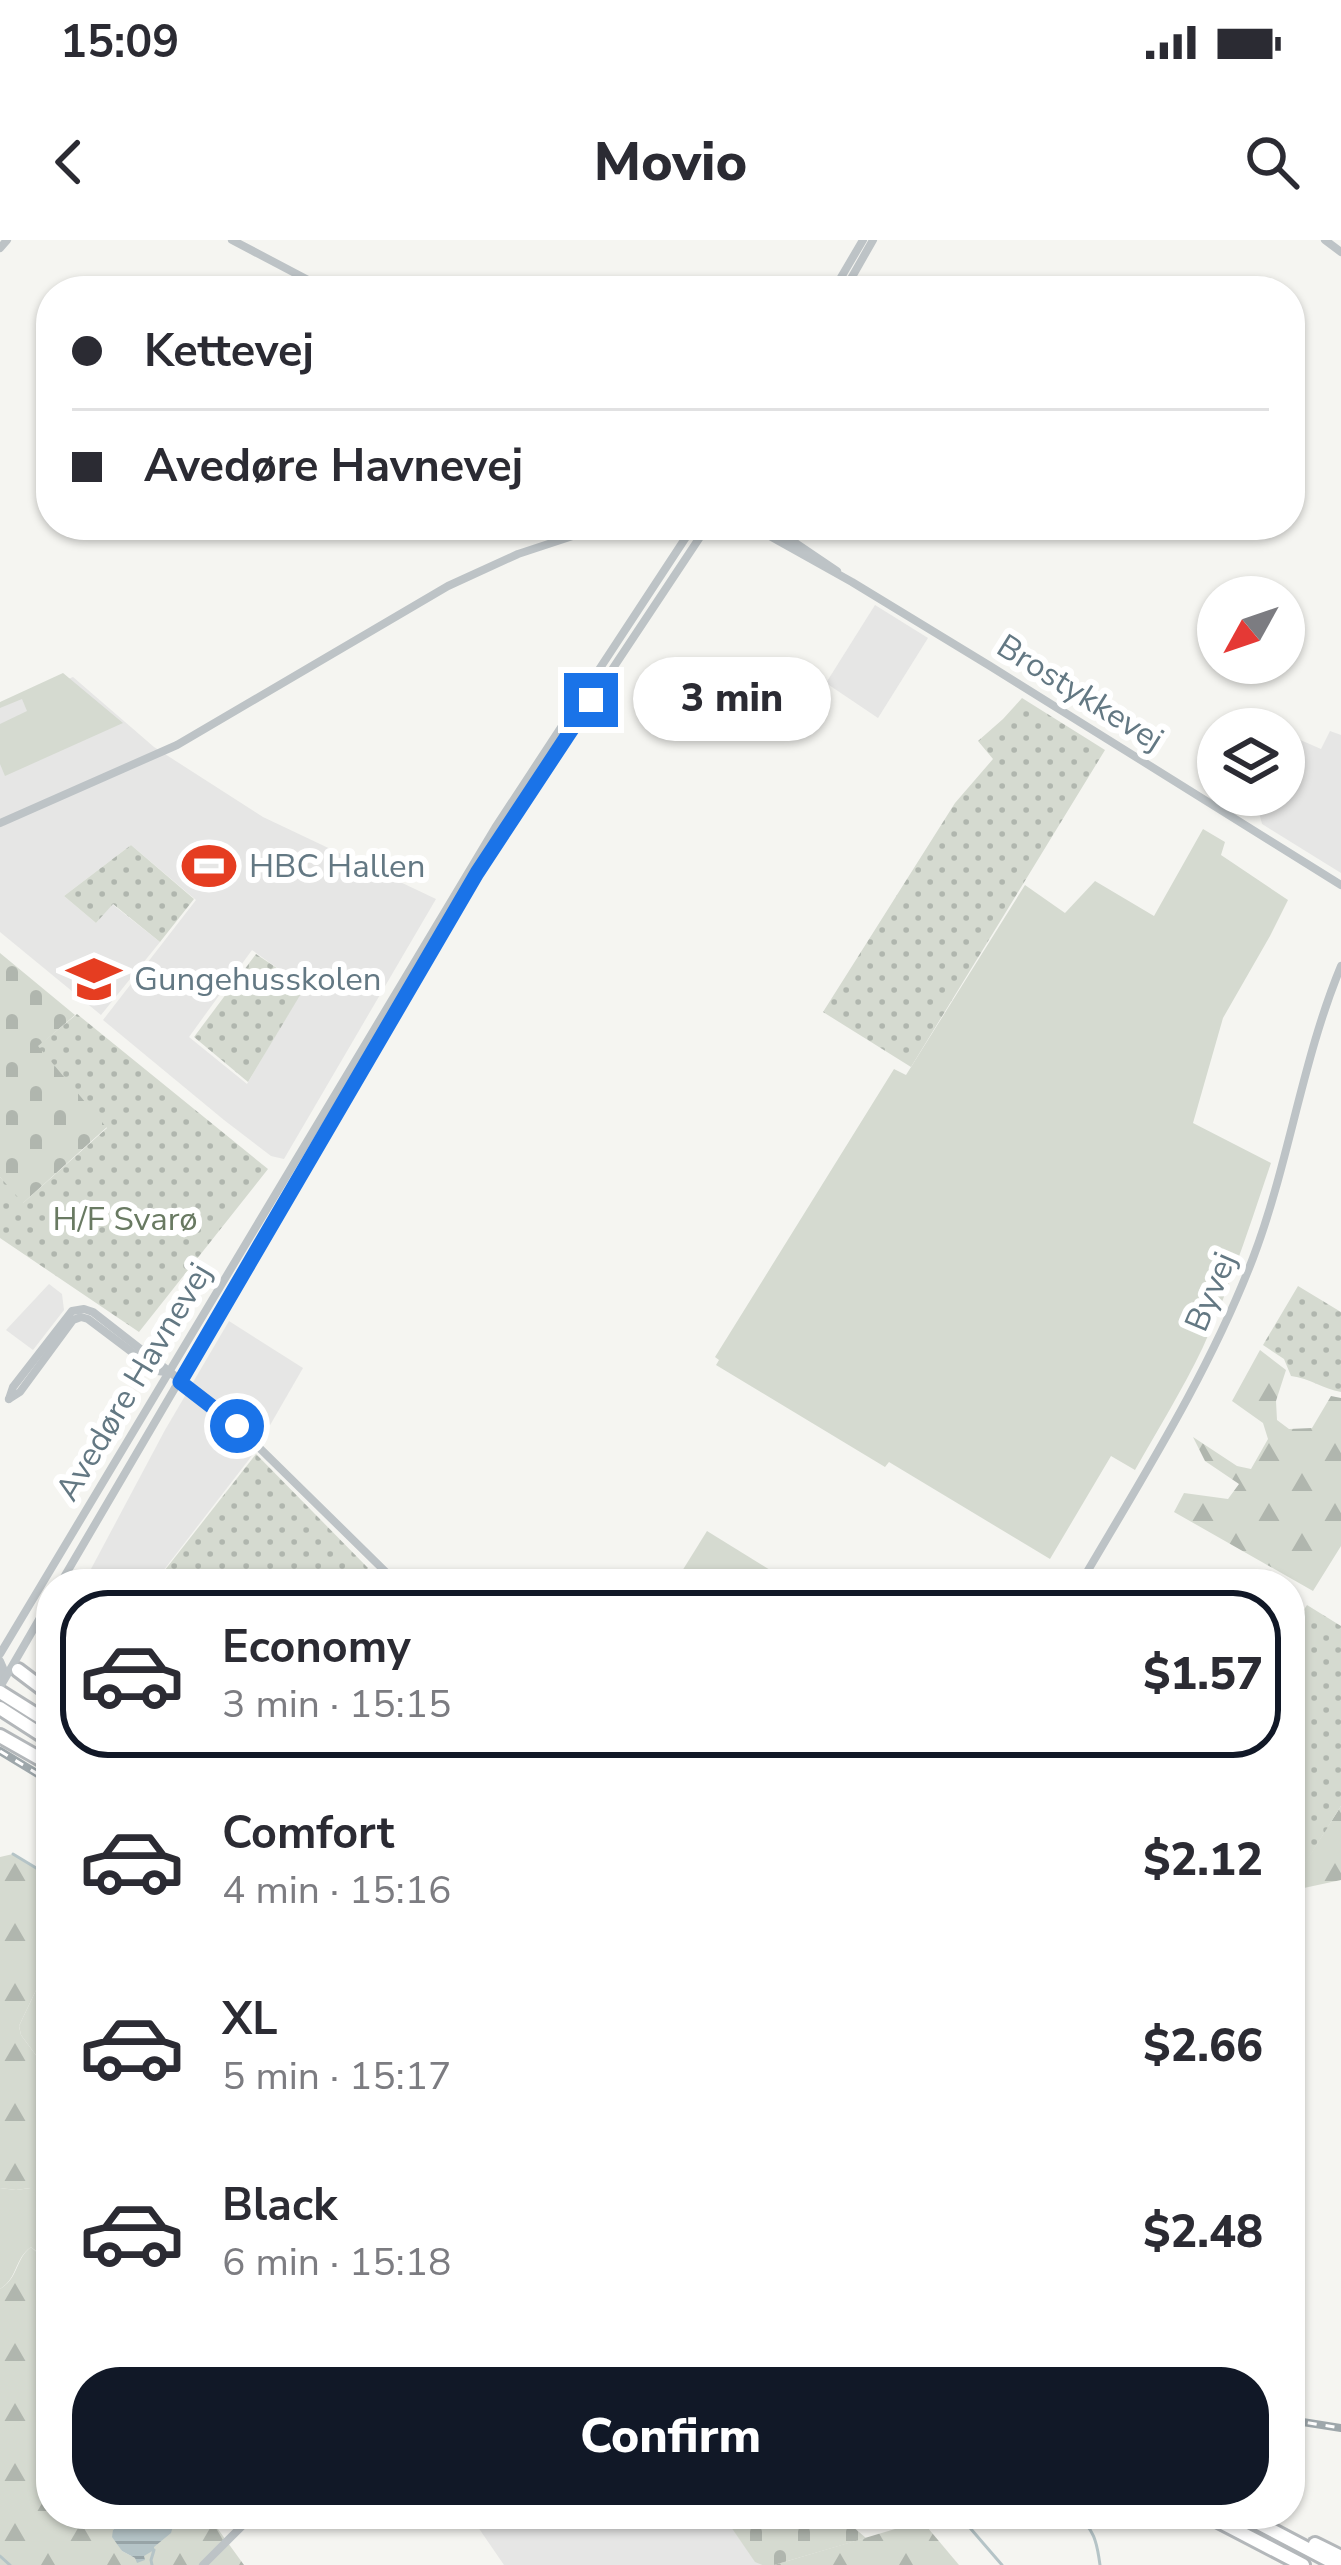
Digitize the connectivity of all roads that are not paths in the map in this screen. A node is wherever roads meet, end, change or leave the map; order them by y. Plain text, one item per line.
1 (8, 240) edge
2 (232, 240) edge
3 (863, 240) edge
4 (873, 240) edge
5 (1325, 240) edge
6 (0, 248) edge
7 (1341, 252) edge
8 (300, 276) edge
9 (842, 276) edge
10 (853, 276) edge
11 (560, 540) edge
12 (684, 540) edge
13 (698, 540) edge
14 (777, 540) edge
15 (791, 540) edge
16 (853, 582) junction
17 (0, 823) edge
18 (1341, 885) edge
19 (1341, 967) edge
20 (1341, 979) edge
21 (1331, 996) junction
22 (167, 1372) junction
23 (180, 1382) junction
24 (5, 1396) edge
25 (58, 1569) edge
26 (69, 1569) edge
27 (383, 1569) edge
28 (1089, 1569) edge
29 (36, 1610) edge
30 (36, 1621) edge
31 (5, 1666) edge
32 (36, 1686) edge
33 (0, 1689) edge
34 (0, 1708) edge
35 (36, 1714) edge
36 (36, 1731) edge
37 (0, 1736) edge
38 (36, 1756) edge
39 (239, 2529) edge
40 (1234, 2529) edge
41 (1235, 2529) edge
42 (1273, 2529) edge
43 (1283, 2529) edge
44 (1340, 2561) edge
45 (203, 2565) edge
46 (1290, 2565) edge
47 (1303, 2565) edge

1 - 6 street
2 - 8 street
3 - 9 street
4 - 10 street
5 - 7 street
11 - 17 street
12 - 22 street, Avedøre Havnevej
13 - 23 street, Avedøre Havnevej
14 - 16 street, Brostykkevej
15 - 16 street, Brostykkevej
16 - 18 street, Brostykkevej
19 - 21 street, Byvej
20 - 21 street, Byvej
21 - 28 street, Byvej
22 - 23 street
22 - 24 street
22 - 25 street, Avedøre Havnevej
23 - 26 street, Avedøre Havnevej
23 - 27 street
29 - 31 street, Avedøre Havnevej
30 - 31 street, Avedøre Havnevej
31 - 32 highway
31 - 33 street, Avedøre Havnevej
33 - 35 highway
34 - 36 highway
37 - 38 highway
39 - 45 street
40 - 46 highway
41 - 47 highway
42 - 44 highway
43 - 44 highway

